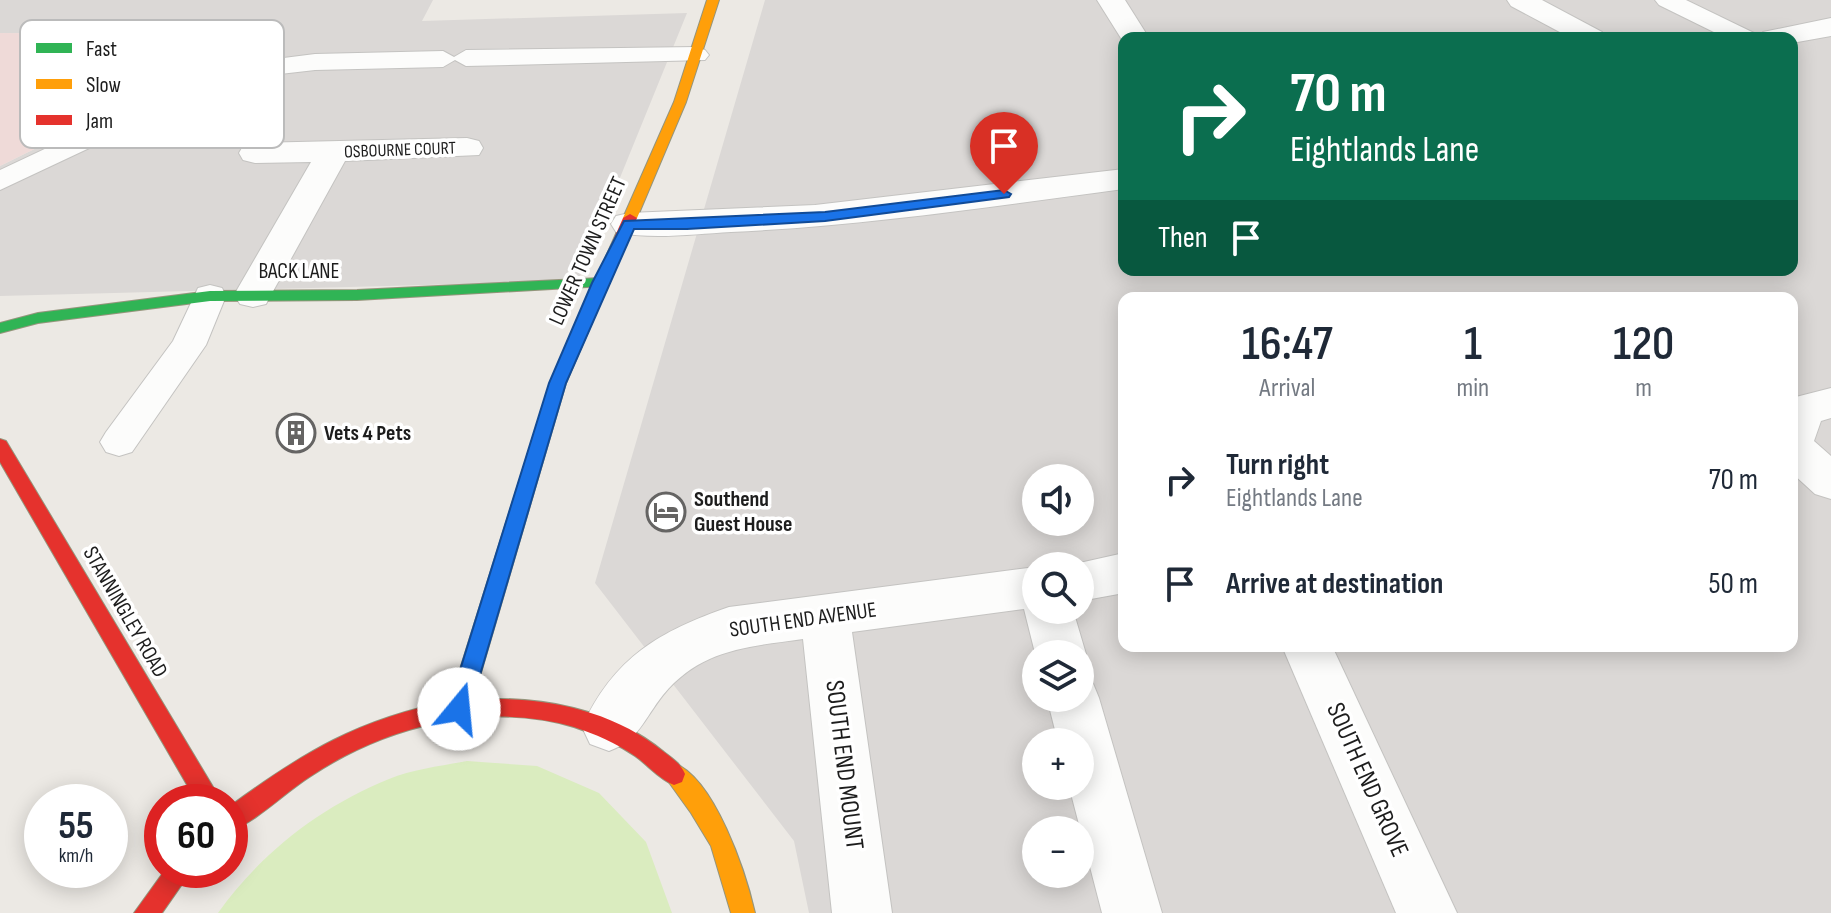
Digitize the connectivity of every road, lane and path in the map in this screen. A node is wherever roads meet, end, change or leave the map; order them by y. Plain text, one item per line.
1 (713, 0) edge
2 (1111, 0) edge
3 (1521, 0) edge
4 (1667, 0) edge
5 (1831, 27) edge
6 (1131, 32) edge
7 (1581, 32) edge
8 (1733, 32) edge
9 (1798, 33) edge
10 (696, 55) junction
11 (284, 66) edge
12 (70, 148) edge
13 (467, 148) dead end
14 (333, 152) junction
15 (255, 153) dead end
16 (1118, 180) edge
17 (0, 181) edge
18 (629, 224) junction
19 (600, 283) junction
20 (253, 295) junction
21 (210, 296) junction
22 (0, 328) edge
23 (1831, 403) edge
24 (1798, 426) edge
25 (119, 442) dead end
26 (0, 446) edge
27 (1798, 452) edge
28 (1831, 482) edge
29 (12, 490) edge
30 (1118, 574) edge
31 (1094, 578) edge
32 (1022, 589) edge
33 (825, 616) junction
34 (1310, 652) edge
35 (459, 709) junction
36 (1077, 712) edge
37 (609, 727) junction
38 (199, 784) edge
39 (248, 807) edge
40 (166, 888) edge
41 (146, 913) edge
42 (743, 913) edge
43 (862, 913) edge
44 (1132, 913) edge
45 (1427, 913) edge

1 - 10 main road, LOWER TOWN STREET
2 - 6 street
3 - 7 street
4 - 8 lane
5 - 9 street
10 - 11 lane
10 - 18 main road, LOWER TOWN STREET
12 - 17 lane
13 - 14 street, OSBOURNE COURT
14 - 15 street, OSBOURNE COURT
14 - 20 street, OSBOURNE COURT
16 - 18 street
18 - 19 main road, LOWER TOWN STREET
19 - 20 main road, BACK LANE
19 - 35 main road, LOWER TOWN STREET
20 - 21 main road, BACK LANE
21 - 22 main road, BACK LANE
21 - 25 lane
23 - 24 street
26 - 29 main road, STANNINGLEY ROAD
27 - 28 street
29 - 38 main road, STANNINGLEY ROAD
30 - 31 street
32 - 33 street, SOUTH END AVENUE
33 - 37 street, SOUTH END AVENUE
33 - 43 street, SOUTH END MOUNT
34 - 45 street, SOUTH END GROVE
35 - 37 main road
35 - 39 main road
36 - 44 street
37 - 42 main road
40 - 41 main road

